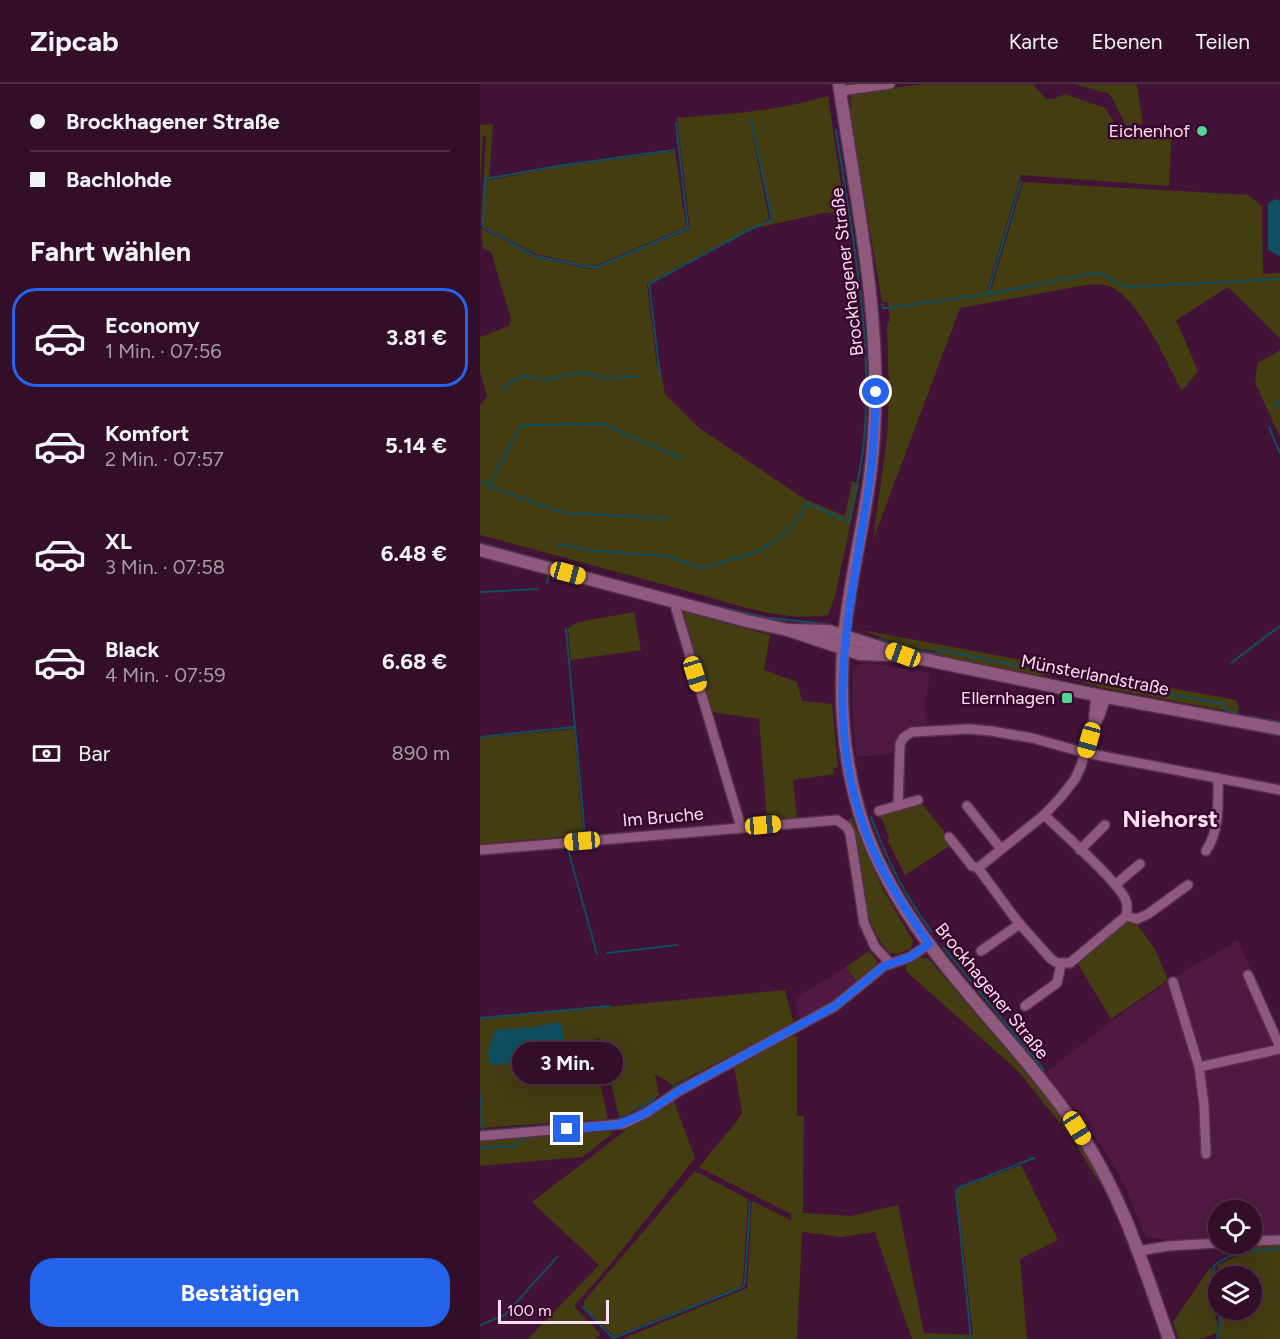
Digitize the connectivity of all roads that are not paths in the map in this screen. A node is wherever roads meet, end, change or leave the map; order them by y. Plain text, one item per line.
1 (890, 84) edge
2 (839, 87) edge
3 (480, 550) edge
4 (676, 602) junction
5 (788, 630) junction
6 (844, 635) junction
7 (843, 649) junction
8 (903, 655) junction
9 (1101, 696) junction
10 (1280, 729) edge
11 (1086, 753) junction
12 (1218, 778) junction
13 (1280, 790) edge
14 (918, 800) dead end
15 (898, 806) junction
16 (967, 806) dead end
17 (879, 811) dead end
18 (1044, 815) junction
19 (1105, 825) dead end
20 (741, 827) junction
21 (949, 837) dead end
22 (1001, 849) junction
23 (480, 850) edge
24 (1080, 850) junction
25 (1206, 852) dead end
26 (1140, 864) dead end
27 (978, 868) junction
28 (1115, 885) junction
29 (1188, 885) dead end
30 (1126, 916) junction
31 (1020, 924) junction
32 (929, 944) junction
33 (981, 951) dead end
34 (890, 963) junction
35 (1061, 964) junction
36 (1248, 975) dead end
37 (1173, 982) dead end
38 (1025, 1006) dead end
39 (1280, 1048) edge
40 (1199, 1067) junction
41 (480, 1136) edge
42 (1206, 1154) dead end
43 (1280, 1240) edge
44 (1262, 1241) edge
45 (1208, 1244) edge
46 (1139, 1251) junction
47 (1169, 1339) edge

1 - 2 street
2 - 6 main road, Brockhagener Straße
3 - 4 main road
4 - 5 main road
4 - 20 street
5 - 6 main road, Münsterlandstraße
5 - 7 main road, Münsterlandstraße
6 - 7 main road, Brockhagener Straße
6 - 8 main road, Münsterlandstraße
7 - 8 main road, Münsterlandstraße
7 - 32 main road, Brockhagener Straße
8 - 9 main road, Münsterlandstraße
9 - 10 main road, Münsterlandstraße
9 - 11 street
11 - 12 street
11 - 15 street
11 - 18 street
12 - 13 street
12 - 25 street
14 - 15 street
15 - 17 street
16 - 22 street
18 - 22 street
18 - 24 street
19 - 24 street
20 - 23 street, Im Bruche
20 - 34 street, Im Bruche
21 - 27 street
22 - 27 street
24 - 28 street
26 - 28 street
27 - 31 street
28 - 30 street
29 - 30 street
30 - 35 street
31 - 33 street
31 - 35 street
32 - 34 street
32 - 46 main road, Brockhagener Straße
34 - 41 street
35 - 38 street
36 - 39 street
37 - 40 street
39 - 40 street
40 - 42 street
43 - 44 street
45 - 46 street
46 - 47 main road, Brockhagener Straße

